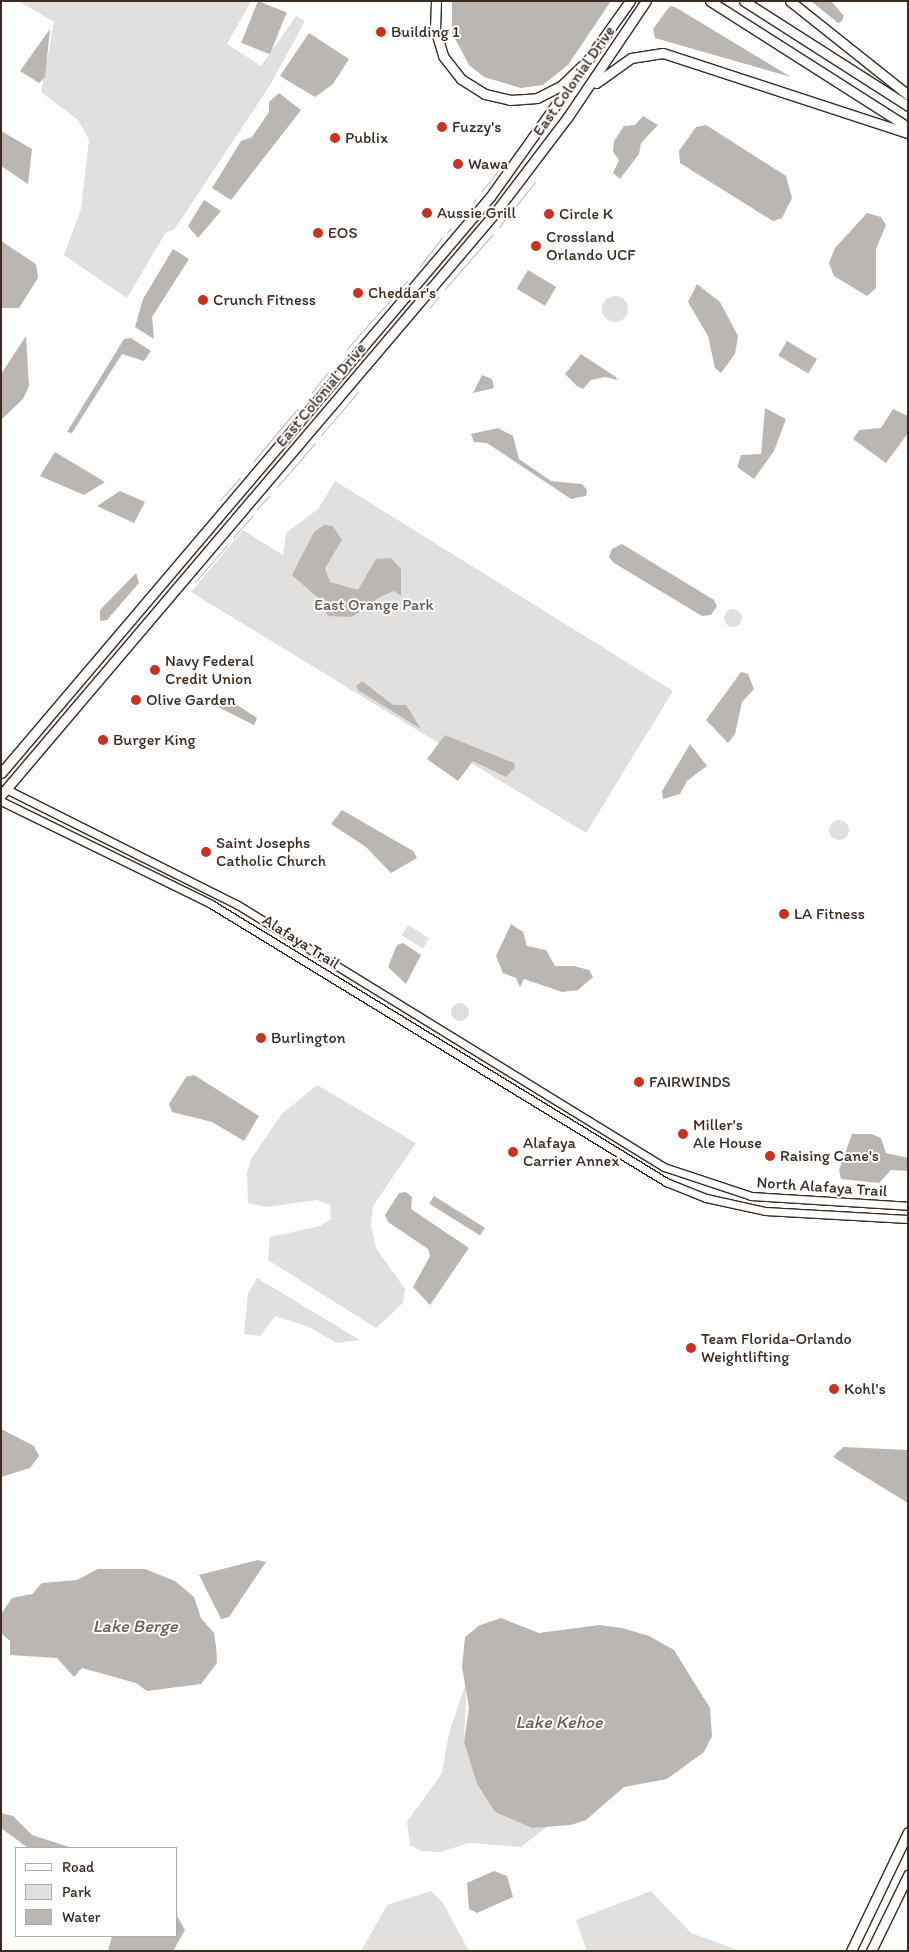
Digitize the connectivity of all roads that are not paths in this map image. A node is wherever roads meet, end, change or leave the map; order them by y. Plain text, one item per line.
1 (436, 1) edge
2 (630, 1) edge
3 (646, 1) edge
4 (710, 1) edge
5 (744, 1) edge
6 (790, 1) edge
7 (598, 50) junction
8 (588, 89) junction
9 (908, 95) edge
10 (908, 106) edge
11 (908, 127) edge
12 (908, 133) edge
13 (266, 461) junction
14 (254, 476) junction
15 (265, 484) junction
16 (253, 499) junction
17 (1, 773) edge
18 (4, 792) edge
19 (1, 801) edge
20 (108, 838) junction
21 (87, 843) junction
22 (124, 845) junction
23 (104, 850) junction
24 (164, 866) junction
25 (150, 872) junction
26 (574, 1113) joint
27 (575, 1129) joint
28 (908, 1206) edge
29 (908, 1219) edge
30 (908, 1832) edge
31 (908, 1875) edge
32 (851, 1951) edge
33 (871, 1951) edge

1 - 7 highway
2 - 7 highway, East Colonial Drive
3 - 8 highway, East Colonial Drive
4 - 11 highway
5 - 10 highway
6 - 9 highway
7 - 13 highway, East Colonial Drive
8 - 12 highway
8 - 15 highway, East Colonial Drive
13 - 14 highway, East Colonial Drive
13 - 15 highway
14 - 16 highway
14 - 17 highway, East Colonial Drive
15 - 16 highway, East Colonial Drive
16 - 18 highway, East Colonial Drive
18 - 20 main road, Alafaya Trail
19 - 21 main road, Alafaya Trail
20 - 21 main road
20 - 22 main road, Alafaya Trail
21 - 23 main road, Alafaya Trail
22 - 23 main road
22 - 24 main road, Alafaya Trail
23 - 25 main road, Alafaya Trail
24 - 25 main road
24 - 26 main road, Alafaya Trail
25 - 27 main road, Alafaya Trail
26 - 28 main road, North Alafaya Trail
27 - 29 main road, North Alafaya Trail
30 - 32 highway
31 - 33 highway

